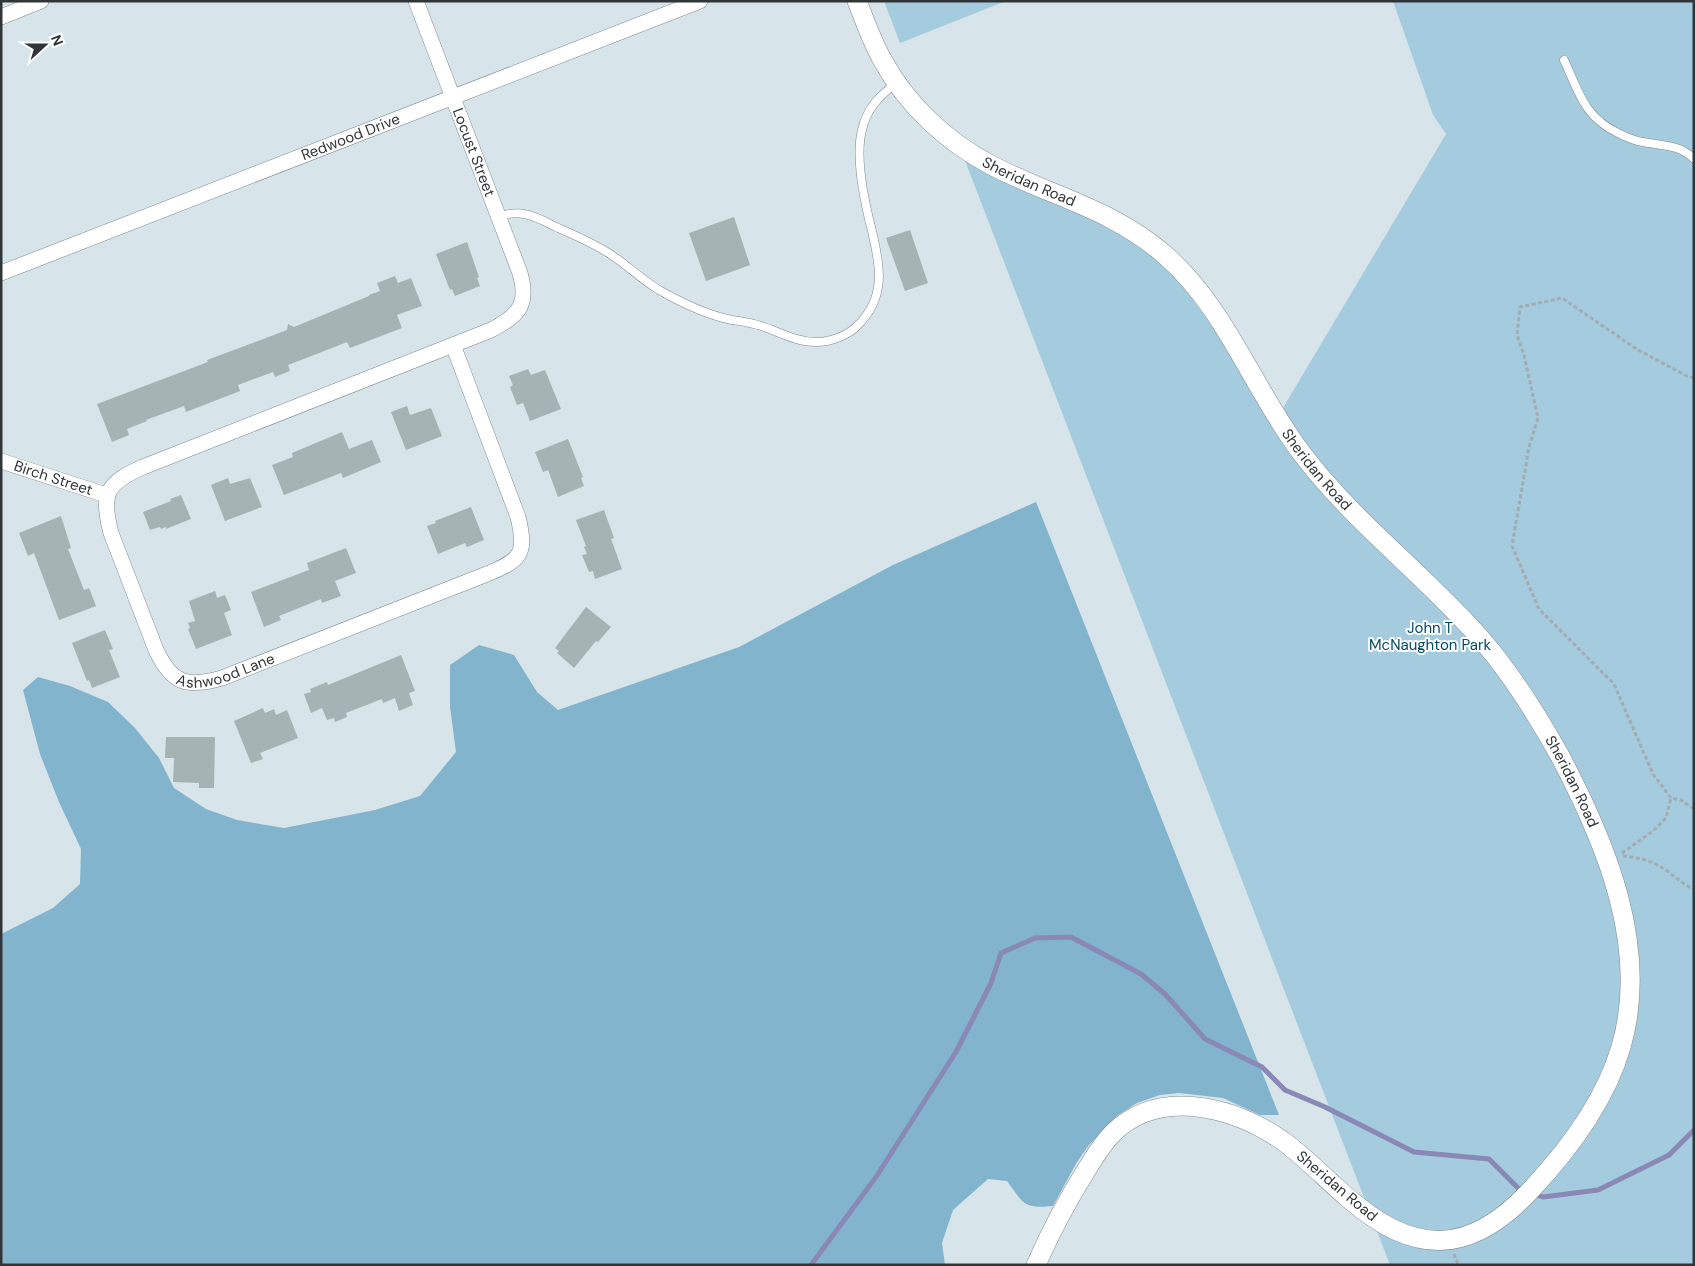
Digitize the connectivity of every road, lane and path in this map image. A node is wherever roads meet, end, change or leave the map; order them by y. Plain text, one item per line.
1 (41, 1) edge
2 (416, 1) edge
3 (700, 1) edge
4 (857, 1) edge
5 (1, 17) edge
6 (1564, 60) dead end
7 (896, 82) junction
8 (452, 98) junction
9 (1694, 159) edge
10 (499, 218) junction
11 (1, 273) edge
12 (453, 345) junction
13 (1694, 378) edge
14 (1, 461) edge
15 (106, 495) junction
16 (1671, 798) junction
17 (1694, 809) edge
18 (1694, 889) edge
19 (1036, 1265) edge

1 - 5 street
2 - 8 street, Locust Street
3 - 8 street, Redwood Drive
4 - 7 street, Sheridan Road
6 - 9 lane
7 - 10 lane
7 - 19 street, Sheridan Road
8 - 10 street, Locust Street
8 - 11 street, Redwood Drive
10 - 12 street, Locust Street
12 - 15 street
12 - 15 street, Ashwood Lane
13 - 16 path
14 - 15 street, Birch Street
16 - 17 path
16 - 18 path

